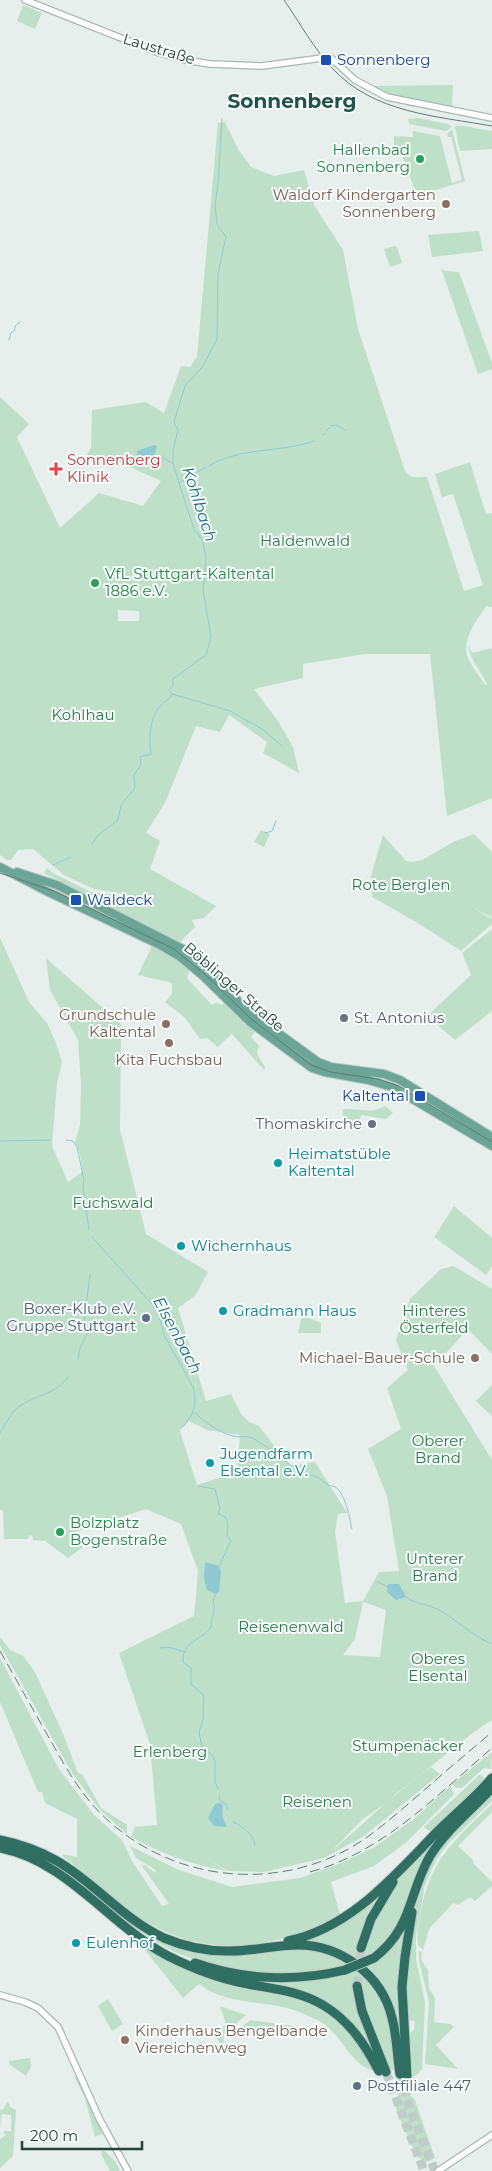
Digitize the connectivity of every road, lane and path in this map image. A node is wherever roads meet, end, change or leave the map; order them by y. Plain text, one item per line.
1 (25, 0) edge
2 (492, 118) edge
3 (0, 867) edge
4 (10, 870) junction
5 (492, 1138) edge
6 (492, 1146) edge
7 (492, 1778) edge
8 (492, 1788) edge
9 (492, 1794) edge
10 (480, 1802) junction
11 (0, 1834) edge
12 (0, 1840) edge
13 (0, 1847) edge
14 (0, 1854) edge
15 (56, 1860) junction
16 (402, 1869) junction
17 (72, 1884) junction
18 (416, 1889) junction
19 (267, 1948) junction
20 (361, 1948) tunnel mouth
21 (357, 1986) tunnel mouth
22 (0, 1995) edge
23 (492, 2135) edge
24 (128, 2171) edge
25 (438, 2171) edge

1 - 2 street, Laustraße
3 - 4 main road, Böblinger Straße
4 - 5 main road, Böblinger Straße
4 - 6 main road, Böblinger Straße
7 - 16 highway
8 - 10 highway
9 - 10 street
10 - 18 highway
11 - 15 highway
12 - 15 highway
13 - 17 highway
13 - 18 highway, bridge
14 - 17 highway
15 - 19 highway
16 - 19 highway
16 - 20 highway
17 - 21 highway
18 - 19 highway
22 - 24 street
23 - 25 street

